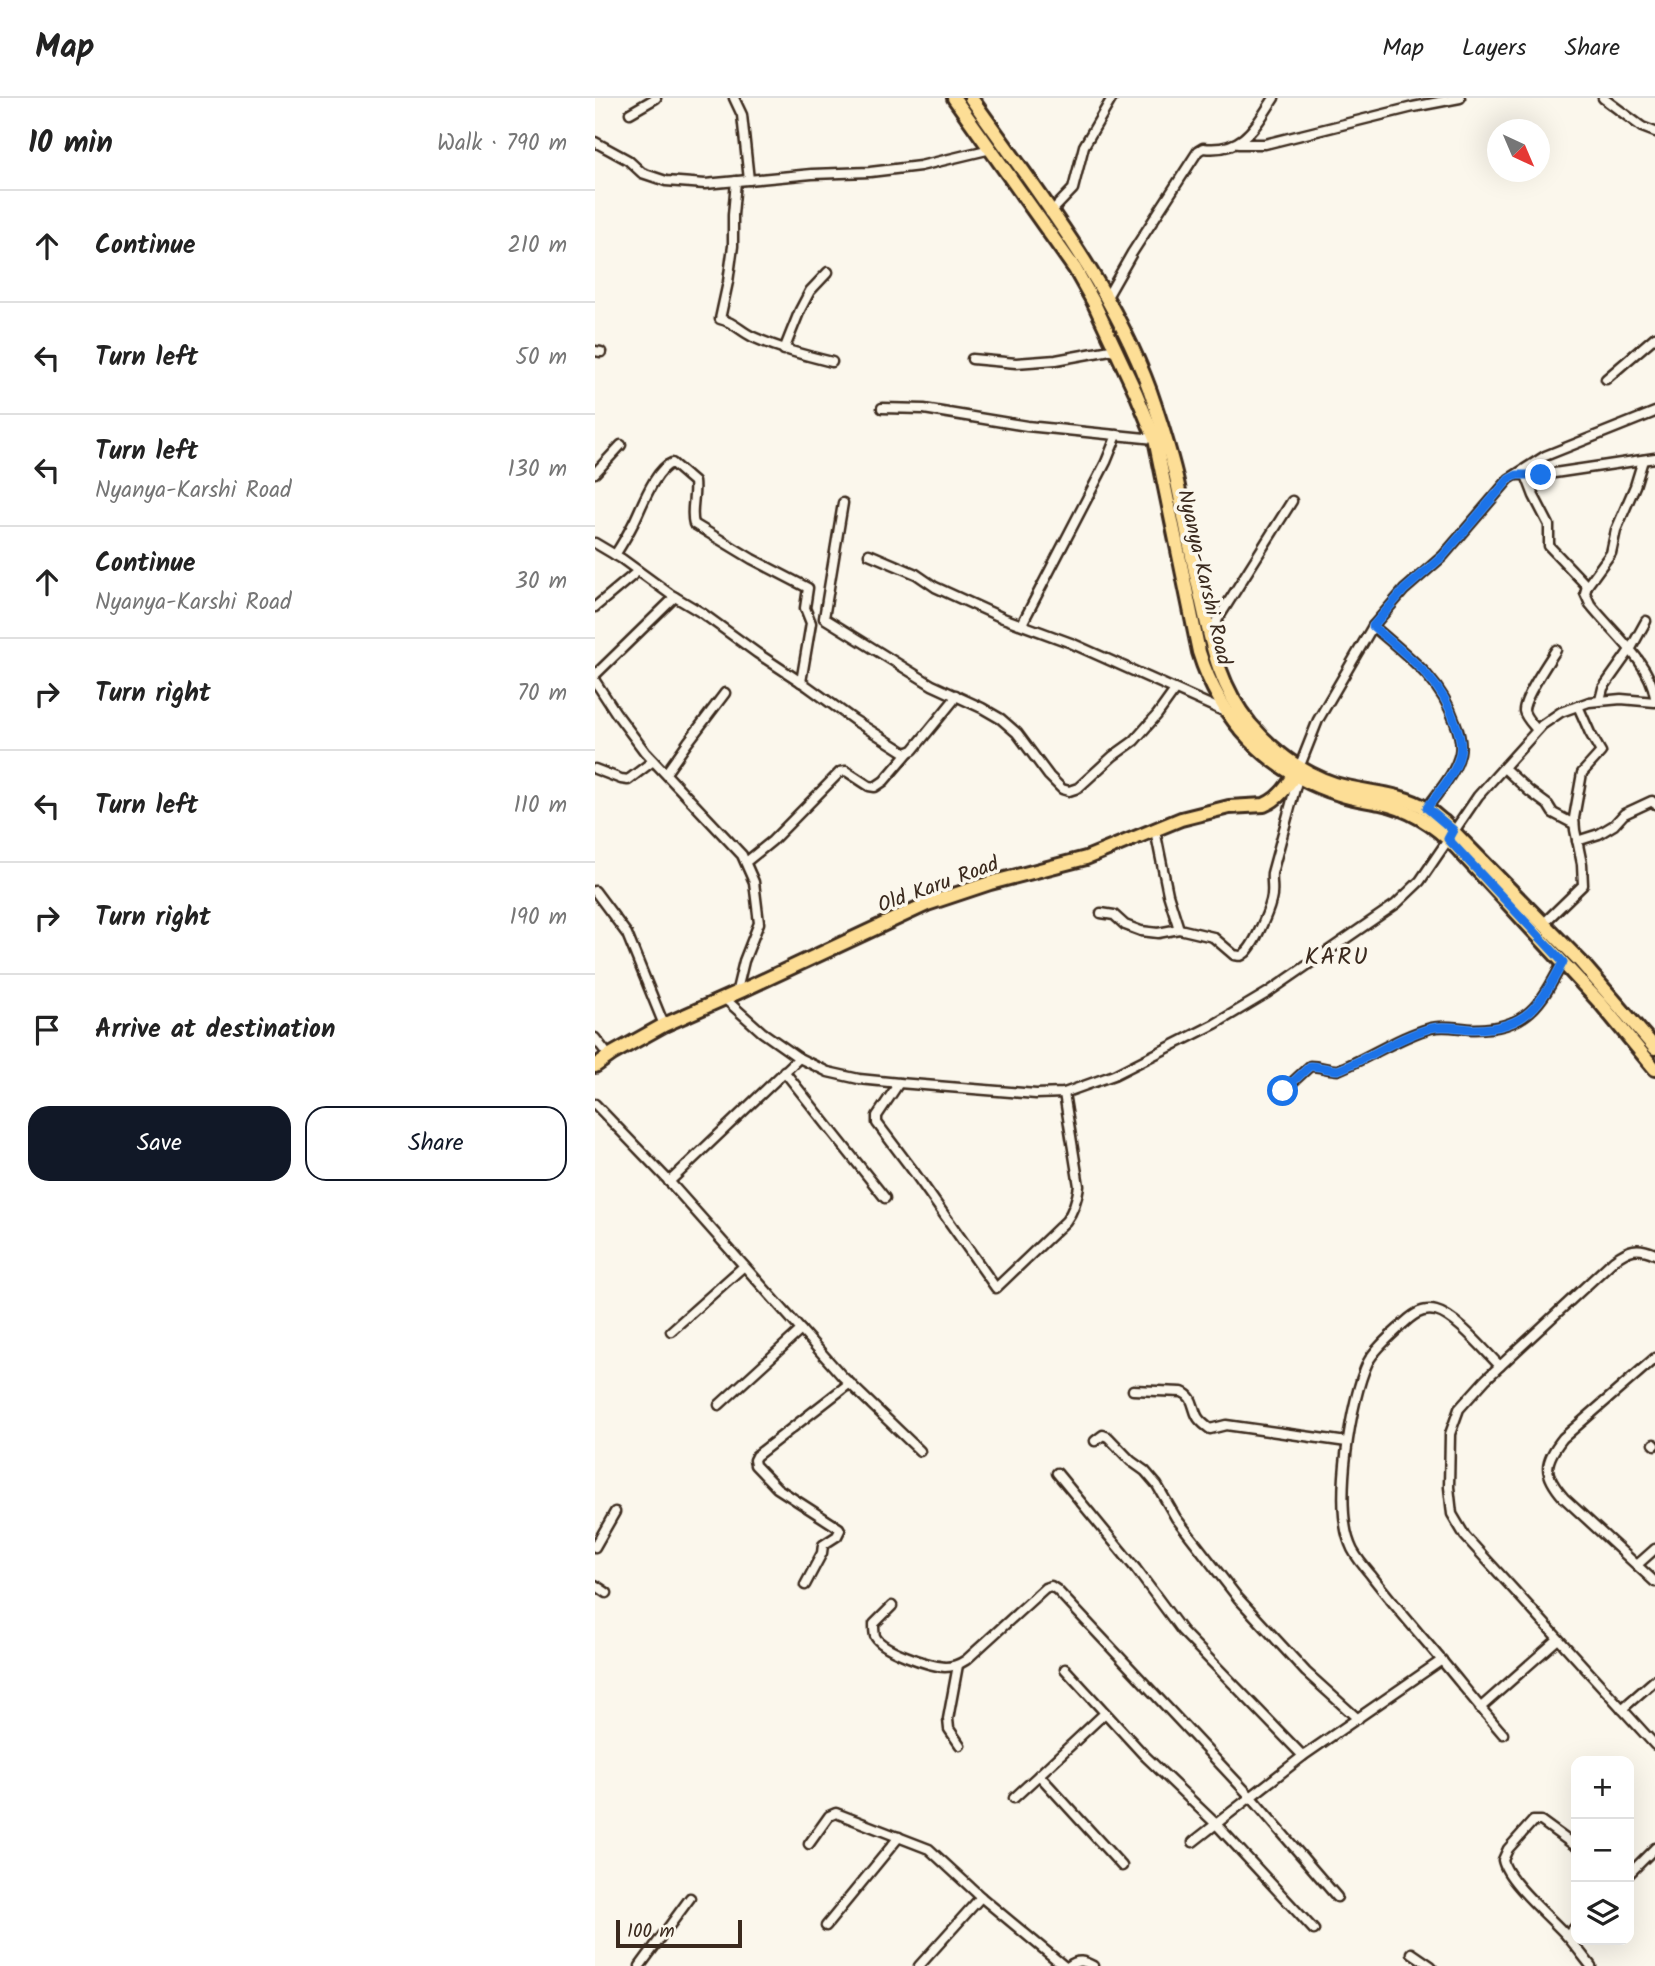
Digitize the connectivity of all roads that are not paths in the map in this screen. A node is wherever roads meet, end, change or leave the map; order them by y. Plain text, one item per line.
1 (656, 98) edge
2 (734, 98) edge
3 (954, 98) edge
4 (971, 98) edge
5 (1112, 98) edge
6 (1274, 98) edge
7 (1460, 98) edge
8 (1603, 98) edge
9 (631, 113) dead end
10 (1655, 132) edge
11 (595, 142) edge
12 (1238, 144) junction
13 (991, 149) junction
14 (749, 180) junction
15 (736, 181) junction
16 (1046, 215) junction
17 (828, 272) dead end
18 (1107, 297) junction
19 (1655, 337) edge
20 (1116, 349) junction
21 (784, 351) junction
22 (972, 359) dead end
23 (832, 362) dead end
24 (1606, 379) dead end
25 (882, 408) dead end
26 (1655, 412) edge
27 (1117, 435) junction
28 (1155, 439) junction
29 (621, 444) dead end
30 (1655, 458) edge
31 (1643, 460) junction
32 (595, 473) edge
33 (1521, 475) junction
34 (1292, 500) dead end
35 (842, 503) dead end
36 (595, 543) edge
37 (869, 554) dead end
38 (615, 555) junction
39 (638, 571) junction
40 (1587, 586) junction
41 (675, 597) junction
42 (595, 607) edge
43 (1646, 621) dead end
44 (1023, 624) junction
45 (1373, 626) junction
46 (1209, 633) junction
47 (1556, 650) dead end
48 (1630, 650) junction
49 (595, 675) edge
50 (595, 681) edge
51 (801, 682) junction
52 (1175, 690) junction
53 (725, 693) dead end
54 (956, 695) junction
55 (1655, 699) edge
56 (1600, 700) junction
57 (1578, 706) junction
58 (1228, 713) junction
59 (1537, 730) junction
60 (908, 753) junction
61 (653, 761) junction
62 (1504, 768) junction
63 (595, 769) edge
64 (666, 774) junction
65 (1297, 774) junction
66 (1655, 804) edge
67 (1427, 808) junction
68 (1574, 824) junction
69 (1155, 830) junction
70 (1451, 834) junction
71 (1577, 841) junction
72 (746, 863) junction
73 (595, 891) edge
74 (1101, 913) dead end
75 (1544, 923) junction
76 (1179, 929) junction
77 (1563, 962) junction
78 (730, 996) junction
79 (663, 1025) junction
80 (595, 1038) edge
81 (1655, 1048) edge
82 (610, 1056) junction
83 (799, 1058) junction
84 (595, 1066) edge
85 (1655, 1069) edge
86 (784, 1071) junction
87 (899, 1083) junction
88 (1283, 1091) dead end
89 (1064, 1093) junction
90 (595, 1104) edge
91 (670, 1182) junction
92 (885, 1198) dead end
93 (1655, 1254) edge
94 (744, 1266) junction
95 (801, 1330) junction
96 (671, 1331) dead end
97 (1655, 1358) edge
98 (1500, 1366) junction
99 (850, 1383) junction
100 (1133, 1390) dead end
101 (719, 1405) dead end
102 (1095, 1441) dead end
103 (1347, 1442) junction
104 (921, 1451) dead end
105 (1057, 1473) dead end
106 (615, 1512) dead end
107 (595, 1547) edge
108 (1655, 1549) edge
109 (1637, 1564) junction
110 (1655, 1582) edge
111 (595, 1585) edge
112 (805, 1585) dead end
113 (607, 1593) dead end
114 (892, 1606) dead end
115 (1558, 1639) junction
116 (1441, 1660) junction
117 (958, 1665) junction
118 (1065, 1669) dead end
119 (1655, 1680) edge
120 (1480, 1708) junction
121 (1622, 1709) junction
122 (1105, 1713) junction
123 (1358, 1720) junction
124 (1503, 1734) dead end
125 (960, 1745) dead end
126 (1655, 1745) edge
127 (1303, 1756) junction
128 (1039, 1775) junction
129 (1251, 1796) junction
130 (1014, 1797) dead end
131 (1216, 1824) junction
132 (899, 1837) junction
133 (1193, 1842) dead end
134 (1571, 1843) edge
135 (809, 1844) dead end
136 (1655, 1848) edge
137 (1122, 1866) dead end
138 (1634, 1869) edge
139 (981, 1897) junction
140 (1337, 1897) dead end
141 (690, 1898) dead end
142 (825, 1926) dead end
143 (1314, 1930) dead end
144 (1571, 1932) edge
145 (1567, 1936) junction
146 (1412, 1953) dead end
147 (640, 1966) edge
148 (919, 1966) edge
149 (1067, 1966) edge
150 (1093, 1966) edge
151 (1431, 1966) edge
152 (1591, 1966) edge

1 - 9 street
2 - 14 street
3 - 13 main road, Nyanya-Karshi Road
4 - 16 main road, Nyanya-Karshi Road
5 - 16 street
6 - 12 street
7 - 12 street
8 - 10 street
11 - 15 street
12 - 18 street
13 - 14 street
13 - 16 main road, Nyanya-Karshi Road
14 - 15 street
15 - 21 street
16 - 18 main road, Nyanya-Karshi Road
16 - 20 main road, Nyanya-Karshi Road
17 - 21 street
18 - 46 main road, Nyanya-Karshi Road
19 - 24 street
20 - 22 street
20 - 28 main road, Nyanya-Karshi Road
21 - 23 street
25 - 27 street
26 - 33 street
27 - 28 street
27 - 44 street
28 - 58 main road, Nyanya-Karshi Road
29 - 32 street
30 - 31 street
31 - 33 street
31 - 40 street
33 - 40 street
33 - 45 street
34 - 46 street
35 - 54 street
36 - 38 street
37 - 44 street
38 - 39 street
38 - 51 street
39 - 41 street
39 - 42 street
40 - 48 street
41 - 49 street
41 - 51 street
43 - 48 street
44 - 52 street
45 - 65 street
45 - 67 street
46 - 65 main road, Nyanya-Karshi Road
47 - 59 street
48 - 55 street
48 - 56 street
50 - 61 street
51 - 60 street
52 - 54 street
52 - 58 street
53 - 64 street
54 - 60 street
55 - 56 street
56 - 57 street
57 - 59 street
57 - 68 street
58 - 65 main road, Nyanya-Karshi Road
59 - 62 street
60 - 72 street
61 - 63 street
61 - 64 street
62 - 68 street
62 - 70 street
64 - 72 street
65 - 67 main road, Nyanya-Karshi Road
65 - 69 main road, Old Karu Road
65 - 70 main road, Nyanya-Karshi Road
65 - 76 street
66 - 71 street
67 - 70 main road, Nyanya-Karshi Road
68 - 71 street
69 - 76 street
69 - 78 main road, Old Karu Road
70 - 75 main road, Nyanya-Karshi Road
70 - 77 main road, Nyanya-Karshi Road
70 - 89 street
71 - 75 street
72 - 78 street
73 - 79 street
74 - 76 street
75 - 81 main road, Nyanya-Karshi Road
77 - 85 main road, Nyanya-Karshi Road
77 - 88 street
78 - 79 main road, Old Karu Road
78 - 83 street
79 - 82 main road, Old Karu Road
80 - 82 street
82 - 84 main road, Old Karu Road
83 - 86 street
83 - 87 street
86 - 91 street
86 - 92 street
87 - 89 street
87 - 89 street
90 - 91 street
91 - 94 street
93 - 98 street
94 - 95 street
94 - 96 street
95 - 99 street
95 - 101 street
97 - 109 street
98 - 103 street
98 - 115 street
99 - 104 street
99 - 112 street
100 - 103 street
102 - 123 street
103 - 116 street
105 - 127 street
106 - 107 street
108 - 109 street
109 - 110 street
111 - 113 street
114 - 117 street
115 - 120 street
115 - 121 street
116 - 120 street
116 - 123 street
117 - 125 street
117 - 129 street
118 - 122 street
119 - 121 street
120 - 124 street
121 - 126 street
122 - 128 street
122 - 131 street
123 - 127 street
127 - 129 street
128 - 130 street
128 - 137 street
129 - 131 street
129 - 140 street
131 - 133 street
131 - 143 street
132 - 135 street
132 - 139 street
132 - 142 street
134 - 145 street
136 - 138 street
139 - 148 street
139 - 149 street
141 - 147 street
144 - 145 street
145 - 152 street
146 - 151 street
149 - 150 street

